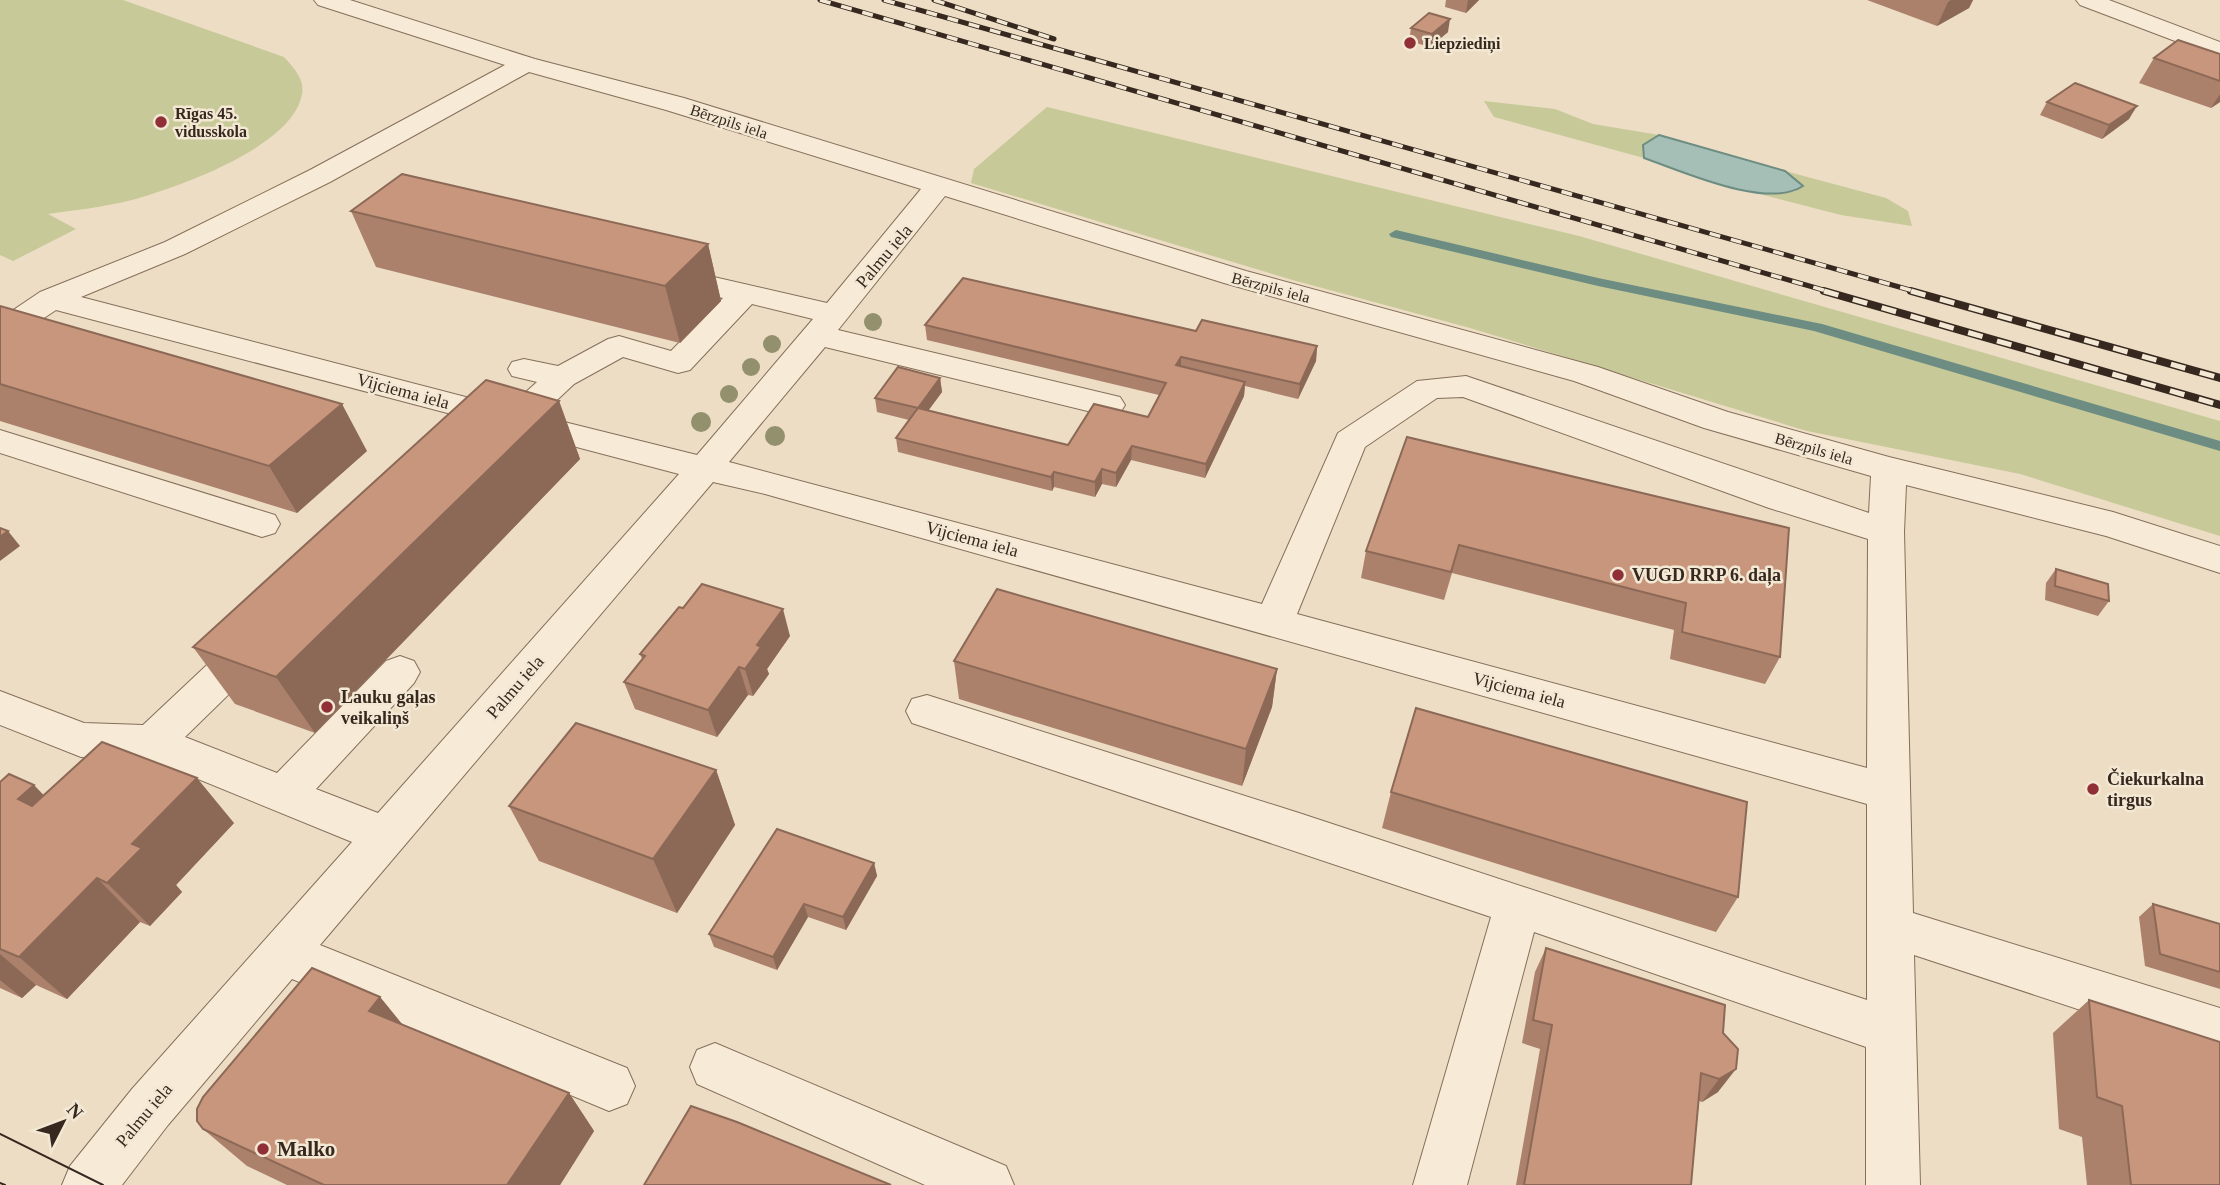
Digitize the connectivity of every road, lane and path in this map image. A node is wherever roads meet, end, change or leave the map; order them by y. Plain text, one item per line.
1 (326, 0) edge
2 (2088, 0) edge
3 (2220, 51) edge
4 (526, 64) junction
5 (938, 186) junction
6 (640, 268) edge
7 (744, 294) junction
8 (51, 299) junction
9 (826, 325) junction
10 (0, 332) edge
11 (524, 369) dead end
12 (562, 377) junction
13 (1108, 405) edge
14 (514, 421) junction
15 (0, 441) edge
16 (705, 468) junction
17 (1889, 469) junction
18 (262, 524) dead end
19 (1886, 532) junction
20 (2220, 560) edge
21 (1274, 622) junction
22 (260, 639) edge
23 (400, 672) dead end
24 (0, 707) edge
25 (927, 711) dead end
26 (153, 742) junction
27 (114, 780) edge
28 (1889, 792) junction
29 (282, 796) junction
30 (386, 836) junction
31 (1518, 906) junction
32 (1892, 927) junction
33 (284, 953) junction
34 (1892, 1032) junction
35 (2220, 1032) edge
36 (715, 1067) dead end
37 (609, 1086) dead end
38 (89, 1185) edge
39 (987, 1185) edge
40 (1440, 1185) edge
41 (1893, 1185) edge

1 - 4 street, Bērzpils iela
2 - 3 street
4 - 5 street, Bērzpils iela
4 - 8 street
5 - 9 street, Palmu iela
5 - 17 street, Bērzpils iela
6 - 7 street
7 - 9 street
7 - 12 street
8 - 10 street
8 - 14 street, Vijciema iela
9 - 13 street
9 - 16 street, Palmu iela
11 - 12 street
12 - 14 street
14 - 16 street, Vijciema iela
15 - 18 street
16 - 21 street, Vijciema iela
16 - 30 street, Palmu iela
17 - 19 street
17 - 20 street, Bērzpils iela
19 - 21 street
19 - 28 street
21 - 28 street, Vijciema iela
22 - 26 street
23 - 29 street
24 - 26 street
25 - 31 street
26 - 27 street
26 - 29 street
28 - 32 street
29 - 30 street
30 - 33 street, Palmu iela
31 - 34 street
31 - 40 street
32 - 34 street
32 - 35 street
33 - 37 street
33 - 38 street, Palmu iela
34 - 41 street
36 - 39 street

